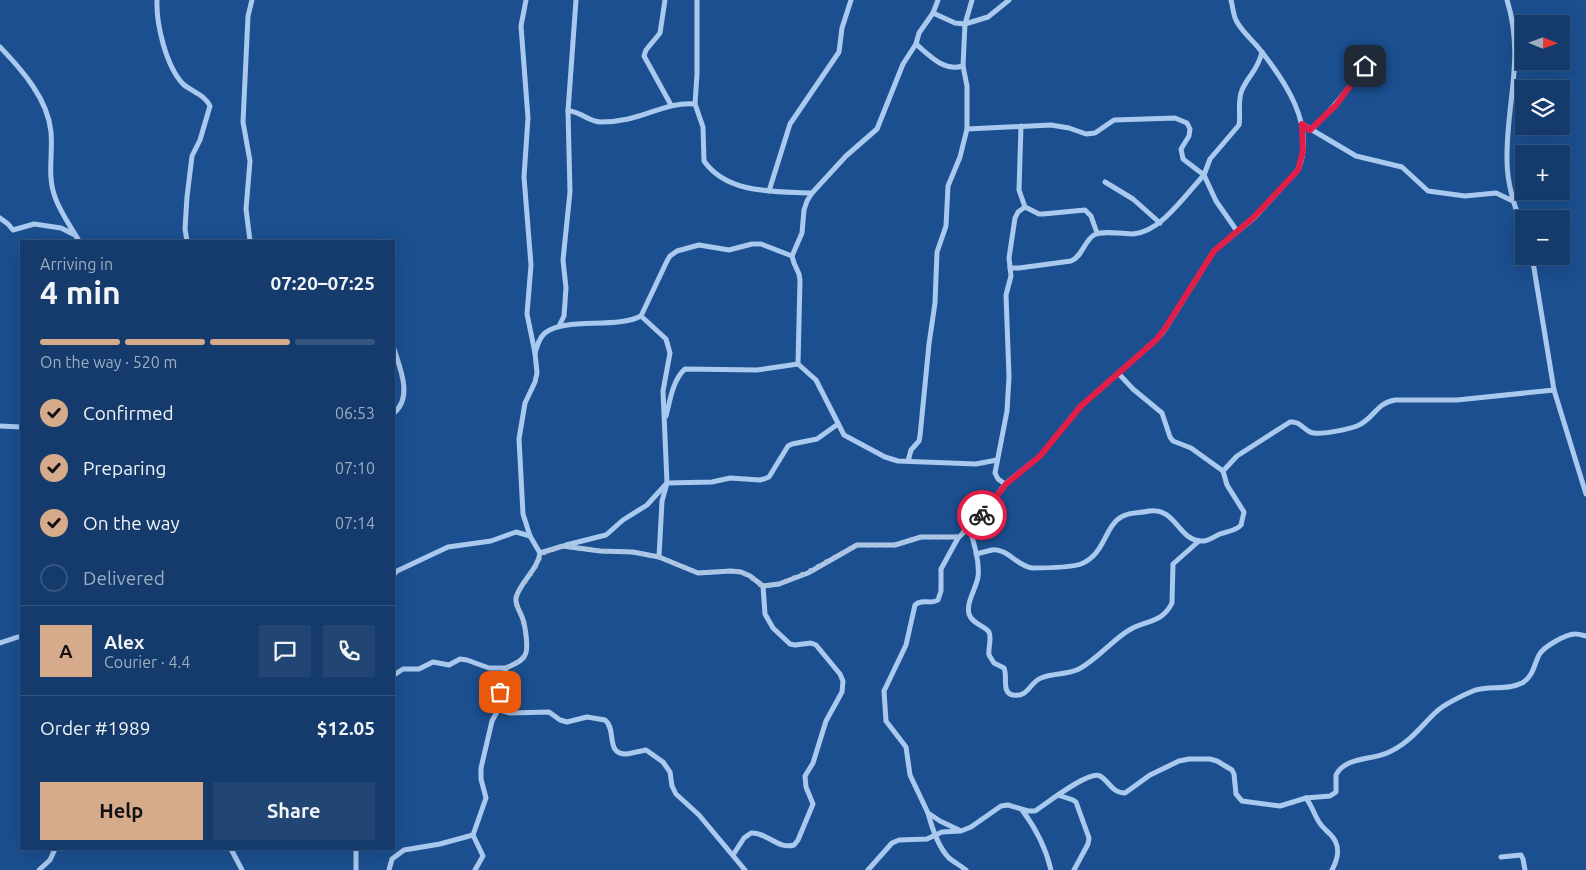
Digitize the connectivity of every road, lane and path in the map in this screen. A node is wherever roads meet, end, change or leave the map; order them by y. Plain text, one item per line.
1 (157, 0) edge
2 (252, 0) edge
3 (526, 0) edge
4 (576, 0) edge
5 (665, 0) edge
6 (697, 0) edge
7 (851, 0) edge
8 (938, 0) edge
9 (972, 0) edge
10 (1009, 0) edge
11 (1231, 0) edge
12 (1507, 0) edge
13 (933, 13) junction
14 (965, 24) junction
15 (916, 44) junction
16 (0, 47) edge
17 (1262, 52) junction
18 (1370, 56) dead end
19 (963, 66) junction
20 (695, 104) junction
21 (671, 105) junction
22 (568, 111) junction
23 (1302, 124) junction
24 (1021, 126) junction
25 (967, 129) junction
26 (1310, 130) junction
27 (1204, 175) junction
28 (1105, 182) dead end
29 (769, 191) junction
30 (812, 193) junction
31 (1513, 201) junction
32 (1025, 207) junction
33 (1516, 210) edge
34 (0, 218) edge
35 (1160, 222) junction
36 (1237, 231) junction
37 (1097, 233) junction
38 (75, 234) junction
39 (78, 240) edge
40 (187, 240) edge
41 (248, 240) edge
42 (792, 256) junction
43 (1533, 265) edge
44 (1010, 268) junction
45 (641, 316) junction
46 (560, 326) junction
47 (395, 353) edge
48 (535, 354) junction
49 (798, 364) junction
50 (1118, 373) junction
51 (1554, 390) junction
52 (395, 412) edge
53 (664, 422) junction
54 (838, 424) junction
55 (0, 426) edge
56 (20, 427) edge
57 (997, 460) junction
58 (908, 461) junction
59 (1223, 471) junction
60 (667, 483) junction
61 (1006, 484) junction
62 (1586, 494) edge
63 (969, 528) junction
64 (530, 536) junction
65 (958, 537) junction
66 (1199, 541) junction
67 (563, 546) junction
68 (540, 554) junction
69 (976, 554) junction
70 (659, 557) junction
71 (395, 573) edge
72 (762, 586) junction
73 (20, 636) edge
74 (1586, 636) edge
75 (0, 643) edge
76 (506, 668) junction
77 (395, 674) edge
78 (499, 708) junction
79 (1058, 795) junction
80 (1306, 798) junction
81 (1022, 810) junction
82 (928, 813) junction
83 (961, 831) junction
84 (473, 835) junction
85 (936, 836) junction
86 (55, 850) edge
87 (232, 850) edge
88 (356, 850) edge
89 (733, 856) junction
90 (1501, 857) dead end
91 (39, 870) edge
92 (242, 870) edge
93 (356, 870) edge
94 (389, 870) edge
95 (475, 870) edge
96 (745, 870) edge
97 (868, 870) edge
98 (966, 870) edge
99 (1051, 870) edge
100 (1074, 870) edge
101 (1332, 870) edge
102 (1525, 870) edge

1 - 40 street
2 - 41 street
3 - 48 street
4 - 22 street
5 - 21 street
6 - 20 street
7 - 29 street
8 - 13 street
9 - 14 street
10 - 14 street
11 - 17 street
12 - 31 street
13 - 14 street
13 - 15 street
14 - 19 street
15 - 19 street
15 - 30 street
16 - 38 street
17 - 23 street
17 - 27 street
18 - 26 street
19 - 25 street
20 - 21 street
20 - 29 street
21 - 22 street
22 - 46 street
23 - 26 street
23 - 36 street
24 - 25 street
24 - 27 street
24 - 32 street
25 - 58 street
26 - 31 street
27 - 35 street
27 - 36 street
28 - 35 street
29 - 30 street
30 - 42 street
31 - 33 street
32 - 37 street
32 - 44 street
34 - 38 street
35 - 37 street
36 - 50 street
37 - 44 street
38 - 39 street
42 - 45 street
42 - 49 street
43 - 51 street
44 - 57 street
45 - 46 street
45 - 53 street
46 - 48 street
47 - 52 street
48 - 64 street
49 - 53 street
49 - 54 street
50 - 59 street
50 - 61 street
51 - 59 street
51 - 62 street
53 - 60 street
54 - 58 street
54 - 60 street
55 - 56 street
57 - 58 street
57 - 61 street
59 - 66 street
60 - 67 street
60 - 70 street
61 - 63 street
63 - 65 street
63 - 69 street
64 - 68 street
64 - 71 street
65 - 72 street
65 - 82 street
66 - 69 street
66 - 69 street
67 - 68 street
67 - 70 street
68 - 76 street
70 - 72 street
72 - 89 street
73 - 75 street
74 - 80 street
76 - 77 street
76 - 78 street
78 - 84 street
78 - 89 street
79 - 80 street
79 - 81 street
79 - 100 street
80 - 101 street
81 - 83 street
81 - 99 street
82 - 83 street
82 - 85 street
83 - 85 street
84 - 94 street
84 - 95 street
85 - 97 street
85 - 98 street
86 - 91 street
87 - 92 street
88 - 93 street
89 - 96 street
90 - 102 street

